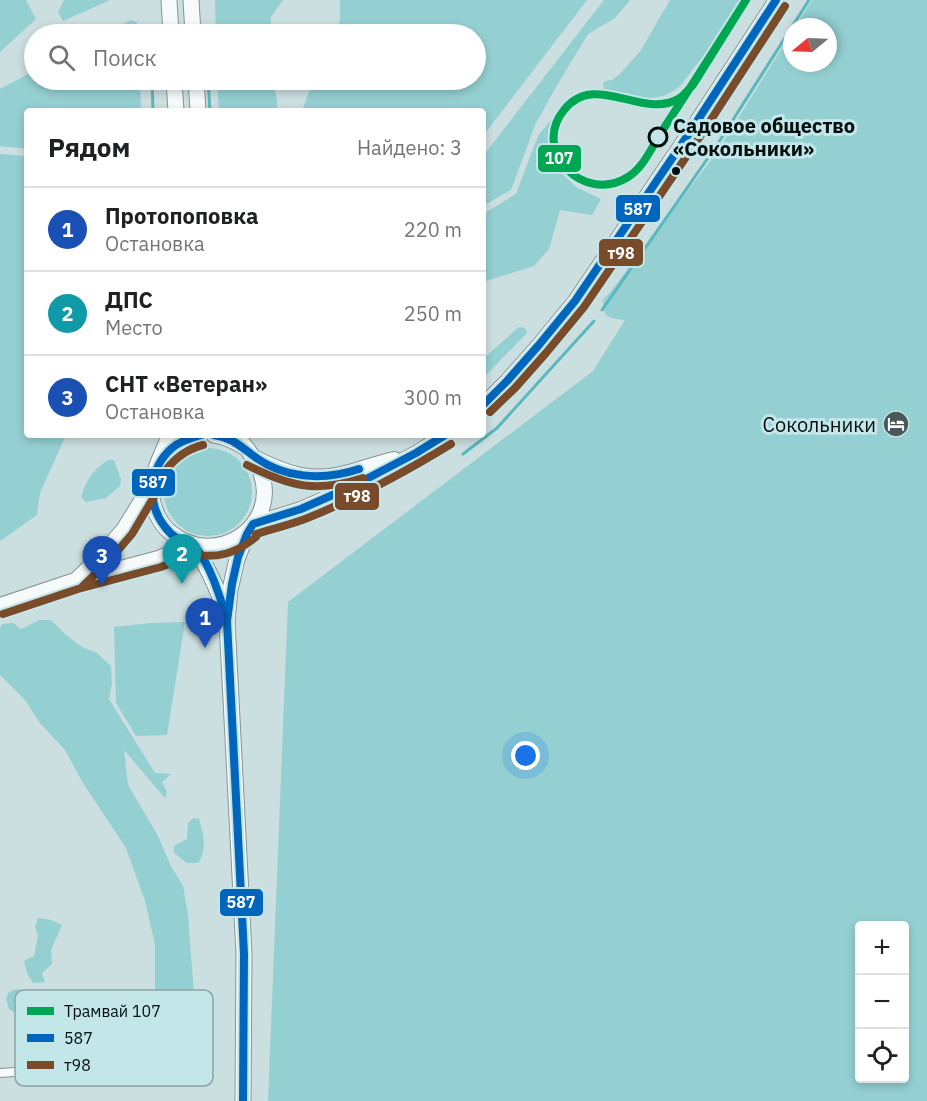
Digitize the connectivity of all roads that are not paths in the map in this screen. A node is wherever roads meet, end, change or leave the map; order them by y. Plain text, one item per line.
1 (169, 0) edge
2 (191, 0) edge
3 (776, 0) edge
4 (170, 24) edge
5 (192, 24) edge
6 (175, 90) edge
7 (197, 90) edge
8 (176, 108) edge
9 (198, 108) edge
10 (486, 402) edge
11 (169, 438) edge
12 (189, 438) edge
13 (226, 438) edge
14 (238, 438) edge
15 (440, 438) edge
16 (249, 452) junction
17 (416, 453) junction
18 (158, 464) junction
19 (153, 480) junction
20 (251, 527) junction
21 (192, 544) junction
22 (75, 579) junction
23 (0, 604) edge
24 (227, 621) junction
25 (15, 1072) edge
26 (0, 1073) edge
27 (243, 1101) edge

1 - 4 highway
2 - 5 highway
3 - 10 main road
6 - 8 highway
7 - 9 highway
11 - 18 highway
12 - 18 highway
13 - 16 highway
14 - 16 highway
15 - 17 main road
16 - 17 main road
16 - 20 highway
17 - 20 main road
18 - 19 highway
19 - 21 highway
19 - 22 main road
20 - 21 highway
20 - 24 highway
21 - 22 main road
21 - 24 highway
22 - 23 main road
24 - 27 highway
25 - 26 street

